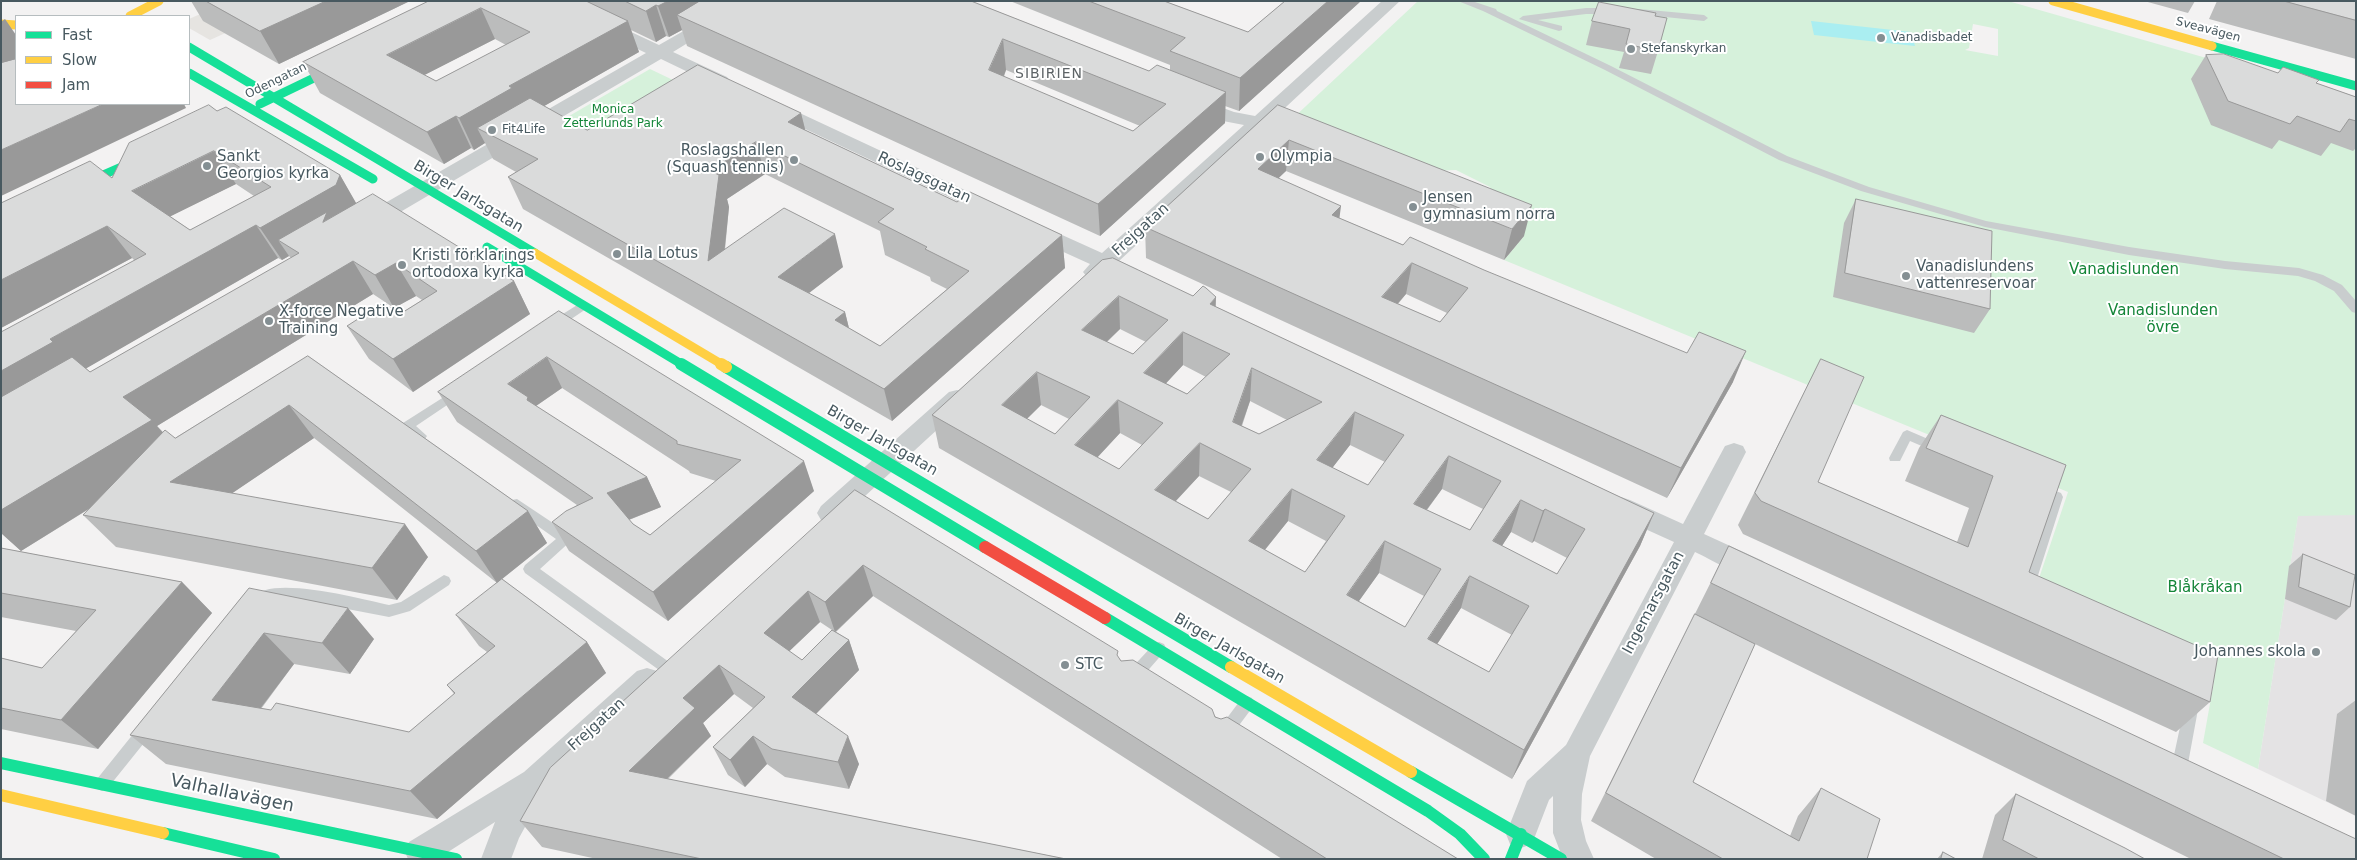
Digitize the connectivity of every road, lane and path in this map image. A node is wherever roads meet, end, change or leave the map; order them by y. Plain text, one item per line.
1 (140, 1) edge
2 (552, 1) edge
3 (748, 1) edge
4 (1392, 1) edge
5 (1462, 1) edge
6 (2055, 2) edge
7 (161, 4) edge
8 (1487, 10) junction
9 (132, 15) edge
10 (134, 15) edge
11 (1, 18) edge
12 (1704, 18) dead end
13 (15, 19) edge
14 (1523, 19) junction
15 (1, 24) edge
16 (15, 25) edge
17 (1559, 28) dead end
18 (190, 48) edge
19 (2272, 50) dead end
20 (659, 52) junction
21 (352, 56) edge
22 (190, 74) edge
23 (2356, 74) edge
24 (2356, 86) edge
25 (739, 90) edge
26 (268, 91) junction
27 (756, 98) edge
28 (1185, 99) edge
29 (238, 107) junction
30 (1258, 122) junction
31 (1291, 130) edge
32 (159, 146) edge
33 (383, 185) dead end
34 (63, 193) edge
35 (414, 197) junction
36 (350, 233) edge
37 (473, 239) dead end
38 (1104, 263) junction
39 (1147, 282) edge
40 (1077, 288) edge
41 (582, 306) junction
42 (2356, 309) edge
43 (543, 334) edge
44 (974, 382) edge
45 (471, 383) edge
46 (431, 443) edge
47 (1734, 452) dead end
48 (1951, 453) edge
49 (1895, 458) dead end
50 (878, 470) junction
51 (2030, 486) edge
52 (503, 494) edge
53 (1598, 496) edge
54 (813, 528) edge
55 (1688, 538) junction
56 (1773, 577) edge
57 (444, 581) dead end
58 (2022, 603) edge
59 (249, 605) edge
60 (1171, 632) junction
61 (685, 646) edge
62 (1157, 650) junction
63 (664, 666) junction
64 (1128, 684) edge
65 (1260, 684) junction
66 (2195, 690) edge
67 (1246, 703) junction
68 (155, 719) edge
69 (1220, 739) edge
70 (1576, 754) junction
71 (2152, 757) edge
72 (1, 763) edge
73 (2179, 770) junction
74 (2204, 781) edge
75 (534, 782) junction
76 (102, 784) junction
77 (1, 795) edge
78 (1516, 846) edge
79 (420, 852) junction
80 (274, 859) edge
81 (456, 859) edge
82 (496, 859) edge
83 (1484, 859) edge
84 (1561, 859) edge
85 (1579, 859) edge

1 - 9 street
2 - 20 street
3 - 20 street
4 - 30 street, Frejgatan
5 - 8 lane
6 - 24 street, Sveavägen
7 - 10 street
8 - 14 lane
8 - 42 lane
11 - 13 street
12 - 14 lane
14 - 17 lane
15 - 16 street
18 - 26 street, Birger Jarlsgatan
19 - 23 street
20 - 25 street
20 - 35 street
21 - 26 street, Odengatan
22 - 29 street
26 - 29 street, Odengatan
26 - 29 street, Odengatan
26 - 35 street, Birger Jarlsgatan
27 - 38 street, Roslagsgatan
28 - 30 street
29 - 33 street
30 - 31 street
30 - 38 street, Frejgatan
32 - 34 street
35 - 36 street
35 - 50 street, Birger Jarlsgatan
37 - 41 street, Birger Jarlsgatan
38 - 39 street, Roslagsgatan
38 - 40 street, Frejgatan
41 - 43 lane
41 - 50 street, Birger Jarlsgatan
44 - 50 street
45 - 46 lane
47 - 55 street, Ingemarsgatan
48 - 49 lane
50 - 54 street
50 - 60 street, Birger Jarlsgatan
50 - 62 street, Birger Jarlsgatan
51 - 58 lane
52 - 63 lane
53 - 55 street
55 - 56 street
55 - 70 street, Ingemarsgatan
57 - 59 lane
60 - 62 lane
60 - 65 street, Birger Jarlsgatan
61 - 63 street, Frejgatan
62 - 64 lane
62 - 67 street, Birger Jarlsgatan
63 - 75 street, Frejgatan
65 - 67 lane
65 - 78 street, Birger Jarlsgatan
66 - 73 lane
67 - 69 lane
67 - 83 street, Birger Jarlsgatan
68 - 76 lane
70 - 78 street, Ingemarsgatan
70 - 85 street, Ingemarsgatan
71 - 73 street
72 - 76 street, Valhallavägen
73 - 74 street
75 - 79 street, Frejgatan
75 - 82 street, Frejgatan
76 - 79 street, Valhallavägen
77 - 80 street
78 - 84 street, Birger Jarlsgatan
79 - 81 street, Valhallavägen

